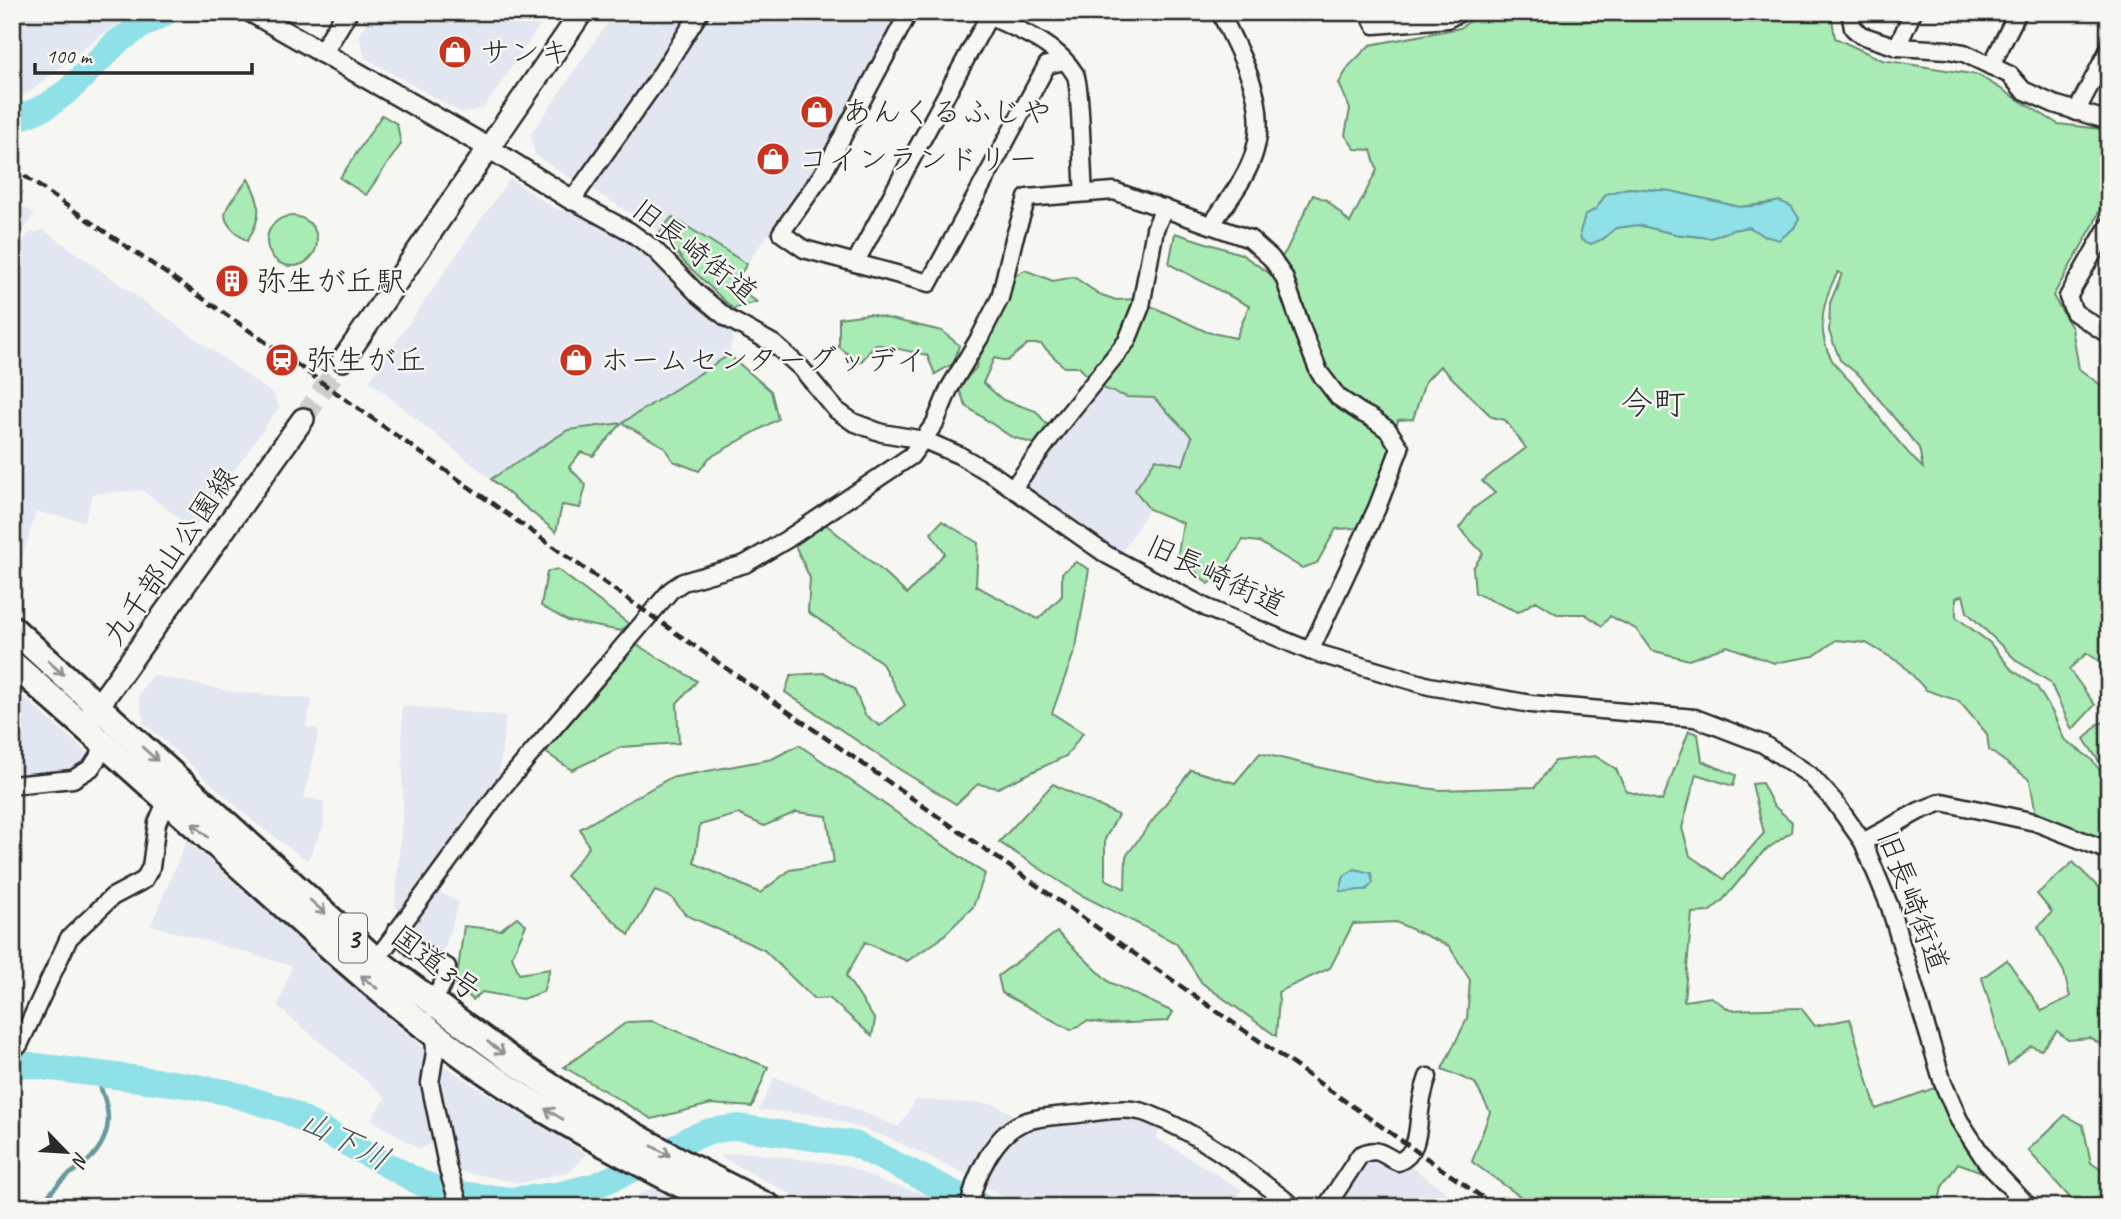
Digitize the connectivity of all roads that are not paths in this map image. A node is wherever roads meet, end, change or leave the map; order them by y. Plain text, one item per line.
1 (251, 12) edge
2 (347, 12) edge
3 (582, 12) edge
4 (699, 12) edge
5 (909, 12) edge
6 (1220, 12) edge
7 (1368, 12) edge
8 (1461, 12) edge
9 (1850, 12) edge
10 (1913, 12) edge
11 (2018, 12) edge
12 (984, 14) edge
13 (1897, 47) junction
14 (2109, 48) edge
15 (322, 53) junction
16 (1064, 61) junction
17 (1991, 66) junction
18 (2076, 112) junction
19 (2109, 121) edge
20 (489, 148) junction
21 (1084, 193) junction
22 (572, 200) junction
23 (1164, 208) junction
24 (1212, 224) junction
25 (2109, 225) edge
26 (855, 263) junction
27 (2109, 335) edge
28 (344, 360) tunnel mouth
29 (303, 419) tunnel mouth
30 (925, 440) junction
31 (1013, 488) junction
32 (12, 628) edge
33 (1310, 651) junction
34 (12, 663) edge
35 (92, 717) junction
36 (106, 745) junction
37 (12, 785) edge
38 (167, 800) junction
39 (1863, 842) junction
40 (2109, 851) edge
41 (396, 931) junction
42 (376, 960) junction
43 (433, 1001) junction
44 (434, 1033) junction
45 (19, 1045) dead end
46 (1428, 1077) dead end
47 (971, 1199) edge
48 (460, 1207) edge
49 (723, 1207) edge
50 (769, 1207) edge
51 (1294, 1207) edge
52 (1326, 1207) edge
53 (2029, 1207) edge

1 - 15 street, 旧長崎街道
2 - 15 street
3 - 20 main road
4 - 22 street
5 - 26 street
6 - 24 street
7 - 8 street
9 - 13 street
10 - 13 street
11 - 17 street
12 - 16 street
12 - 26 street
13 - 17 street
14 - 18 street
15 - 20 street, 旧長崎街道
16 - 21 street
16 - 26 street
17 - 18 street
18 - 19 street
20 - 22 street, 旧長崎街道
20 - 28 main road
21 - 23 street
21 - 30 street
22 - 30 street, 旧長崎街道
23 - 24 street
23 - 31 street
24 - 33 street
25 - 27 street
29 - 35 main road, 九千部山公園線
30 - 31 street, 旧長崎街道
30 - 41 street
31 - 33 street, 旧長崎街道
32 -> 35 highway, 国道3号 / 3
33 - 39 street, 旧長崎街道
34 - 35 highway, 国道3号 / 3
35 - 36 highway, 国道3号 / 3
35 -> 42 highway, 国道3号 / 3
36 - 37 street
36 - 38 highway, 国道3号 / 3
44 -> 38 highway, 国道3号 / 3
38 - 45 street
39 - 40 street
39 - 53 street, 旧長崎街道
41 - 42 street
41 - 43 street
42 - 43 highway, 国道3号 / 3
43 - 44 street
43 -> 50 highway, 国道3号 / 3
44 - 48 street
49 -> 44 highway, 国道3号 / 3
46 - 52 street
47 - 51 street

